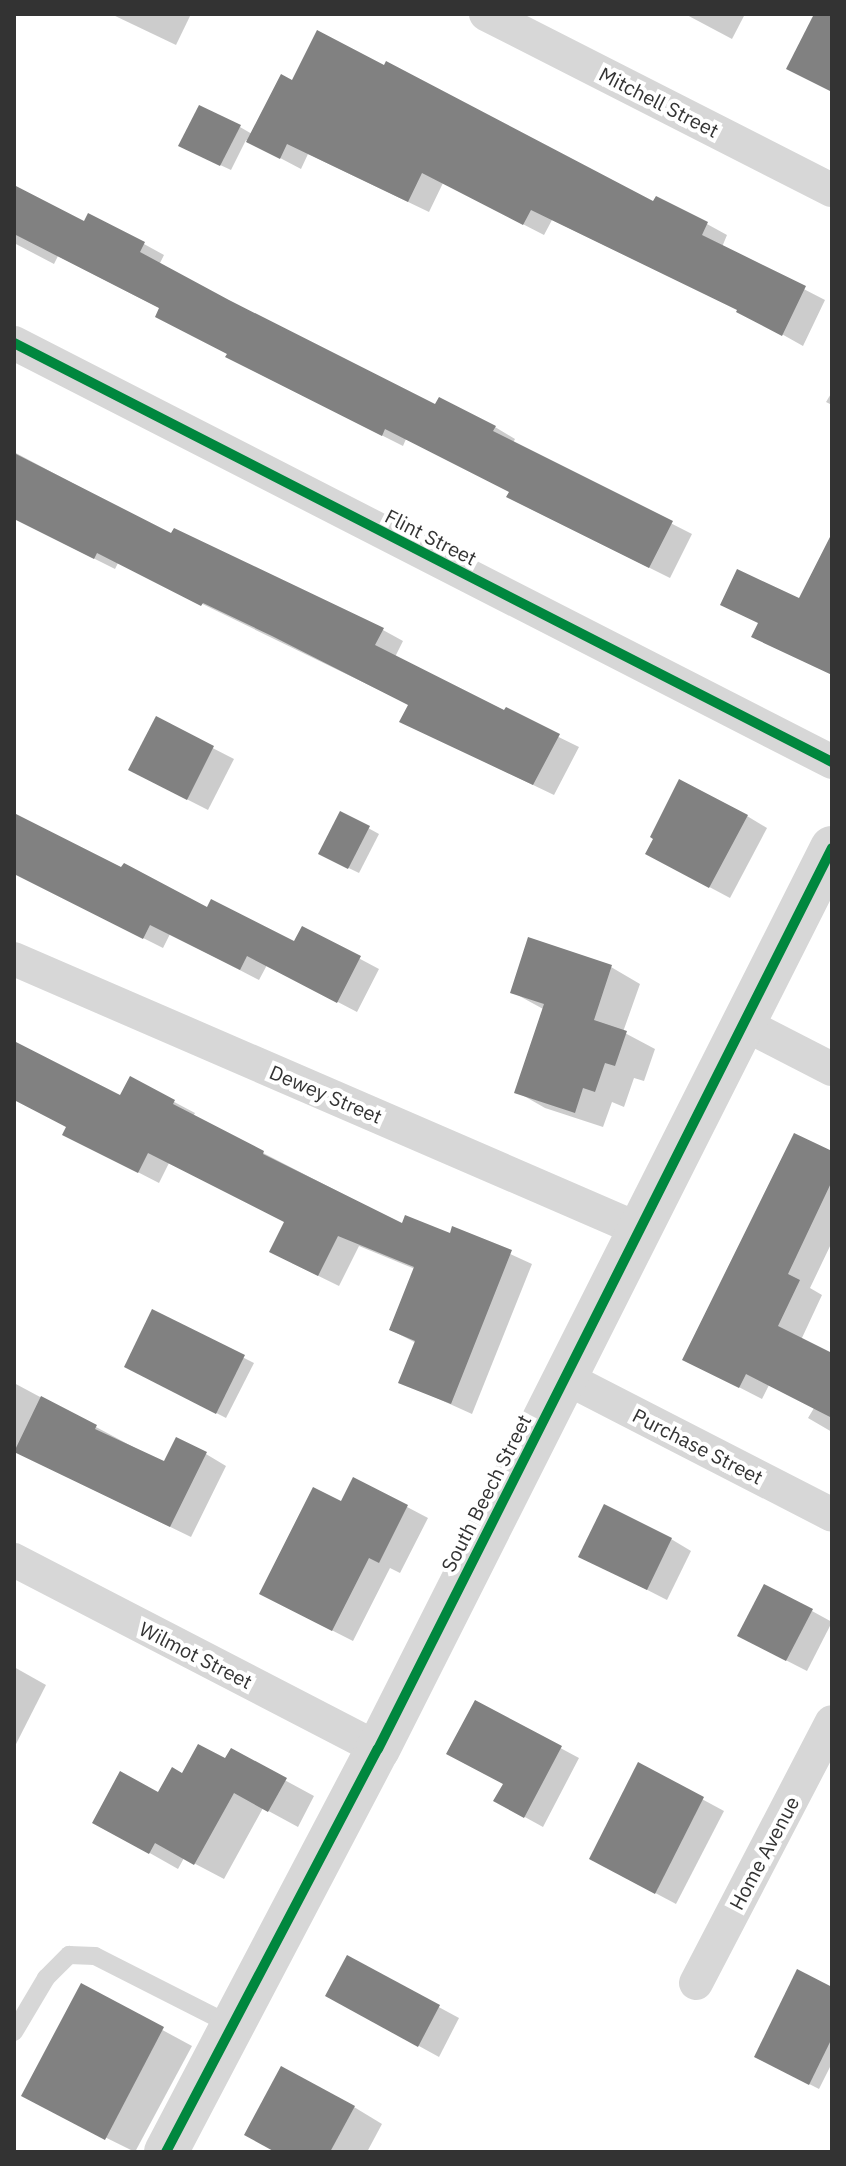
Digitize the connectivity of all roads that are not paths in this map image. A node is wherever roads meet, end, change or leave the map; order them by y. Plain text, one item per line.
1 (486, 14) edge
2 (832, 190) edge
3 (14, 343) edge
4 (832, 762) edge
5 (832, 848) edge
6 (14, 959) edge
7 (742, 1023) junction
8 (832, 1069) edge
9 (638, 1229) junction
10 (564, 1377) junction
11 (832, 1515) edge
12 (14, 1560) edge
13 (832, 1722) edge
14 (378, 1749) junction
15 (696, 1983) dead end
16 (231, 2025) junction
17 (14, 2032) edge
18 (166, 2152) edge

1 - 2 street, Mitchell Street
3 - 4 street, Flint Street
5 - 7 street, South Beech Street
6 - 9 street, Dewey Street
7 - 8 street
7 - 9 street, South Beech Street
9 - 10 street, South Beech Street
10 - 11 street, Purchase Street
10 - 14 street, South Beech Street
12 - 14 street, Wilmot Street
13 - 15 street, Home Avenue
14 - 16 street, South Beech Street
16 - 17 lane
16 - 18 street, South Beech Street

